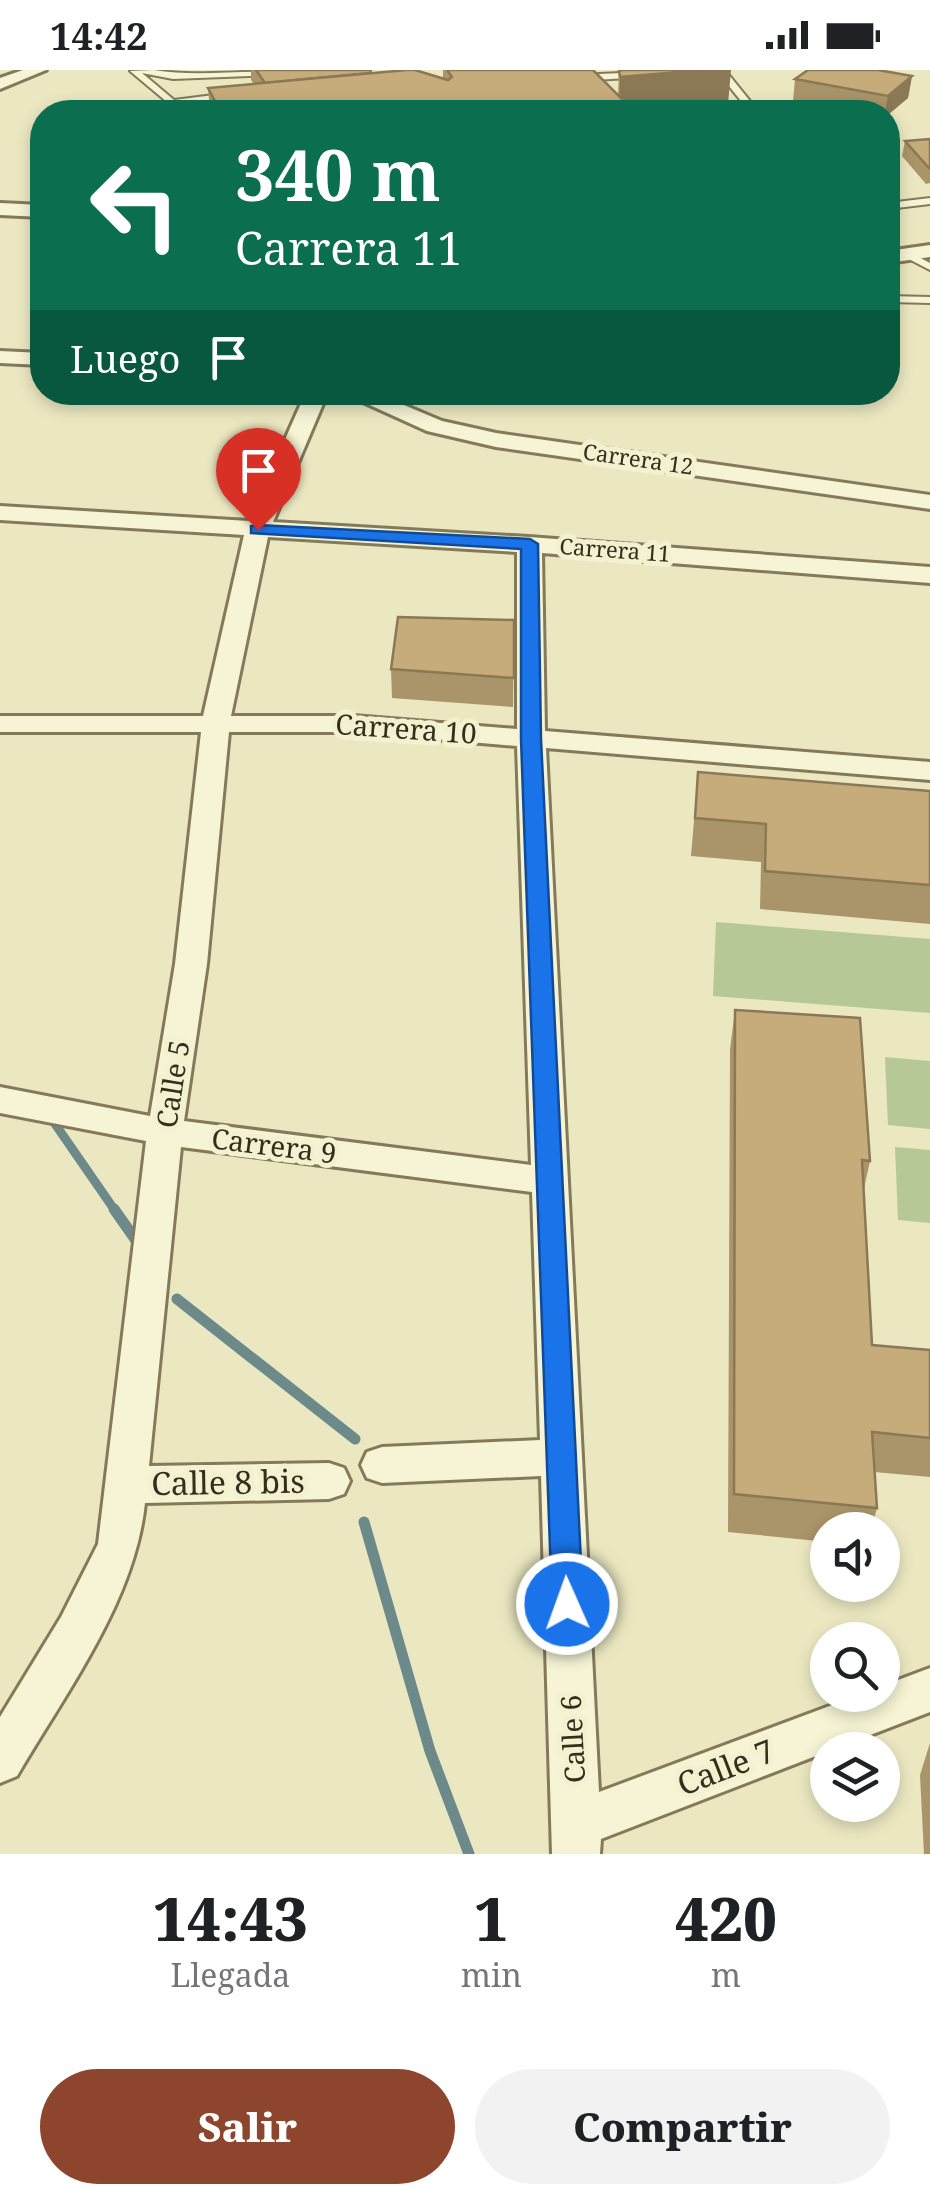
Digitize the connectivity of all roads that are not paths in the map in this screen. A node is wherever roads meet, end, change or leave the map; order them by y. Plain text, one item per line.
1 (38, 70) edge
2 (136, 70) edge
3 (290, 71) edge
4 (718, 72) edge
5 (184, 75) junction
6 (646, 75) edge
7 (574, 78) edge
8 (0, 84) edge
9 (154, 90) junction
10 (239, 96) edge
11 (168, 100) edge
12 (194, 100) edge
13 (740, 100) edge
14 (930, 201) edge
15 (900, 205) edge
16 (0, 208) edge
17 (30, 210) edge
18 (0, 221) edge
19 (30, 223) edge
20 (930, 234) edge
21 (900, 238) edge
22 (930, 251) edge
23 (900, 255) edge
24 (900, 256) edge
25 (930, 267) edge
26 (900, 300) edge
27 (930, 300) edge
28 (0, 358) edge
29 (30, 358) edge
30 (30, 362) edge
31 (0, 386) edge
32 (311, 405) edge
33 (384, 405) edge
34 (930, 502) edge
35 (0, 513) edge
36 (258, 530) junction
37 (530, 544) junction
38 (930, 574) edge
39 (216, 722) junction
40 (0, 724) edge
41 (531, 739) junction
42 (930, 771) edge
43 (0, 1100) edge
44 (165, 1132) junction
45 (550, 1181) junction
46 (561, 1457) junction
47 (382, 1466) dead end
48 (330, 1480) dead end
49 (126, 1485) junction
50 (930, 1690) edge
51 (0, 1760) edge
52 (576, 1839) edge

1 - 8 street
2 - 5 lane
2 - 9 lane
3 - 5 lane
4 - 13 lane
5 - 9 lane
6 - 7 lane
9 - 11 lane
10 - 12 lane
14 - 15 lane
16 - 17 street
18 - 19 street
20 - 21 street
22 - 23 street
24 - 25 lane
26 - 27 lane
28 - 29 street
30 - 31 street
32 - 36 street, Calle 5
33 - 34 street, Carrera 12
35 - 36 street, Carrera 11
36 - 37 street, Carrera 11
36 - 39 street, Calle 5
37 - 38 street, Carrera 11
37 - 41 street, Calle 6
39 - 40 street, Carrera 10
39 - 41 street, Carrera 10
39 - 44 street, Calle 5
41 - 42 street, Carrera 10
41 - 45 street, Calle 6
43 - 44 street, Carrera 9
44 - 45 street, Carrera 9
44 - 49 street, Calle 5
45 - 46 street, Calle 6
46 - 47 street
46 - 52 street, Calle 6
48 - 49 street, Calle 8 bis
49 - 51 street, Calle 5
50 - 52 street, Calle 7

